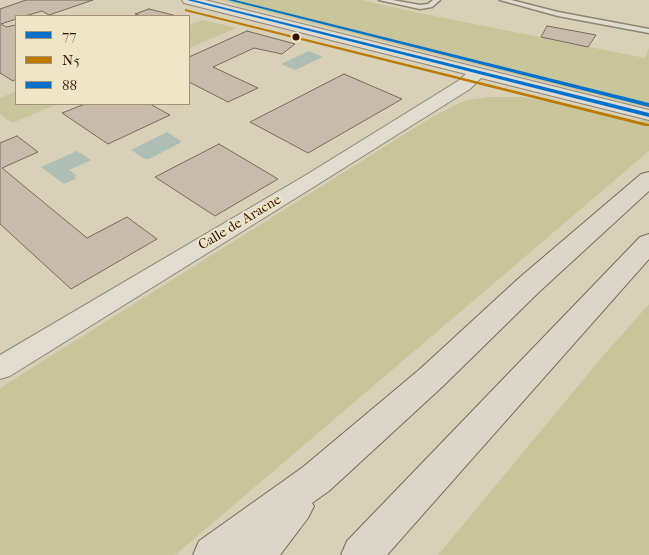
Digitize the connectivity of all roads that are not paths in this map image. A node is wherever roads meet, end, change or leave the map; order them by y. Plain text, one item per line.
1 (189, 0) edge
2 (382, 0) edge
3 (437, 0) edge
4 (503, 0) edge
5 (649, 31) edge
6 (477, 73) junction
7 (647, 114) dead end
8 (649, 179) edge
9 (649, 243) edge
10 (0, 368) edge
11 (316, 479) junction
12 (213, 555) edge
13 (256, 555) edge
14 (361, 555) edge

1 - 6 street
2 - 3 lane
4 - 5 lane
6 - 7 street
6 - 10 street, Calle de Aracne
8 - 11 highway
9 - 14 highway
11 - 12 highway
11 - 13 highway

